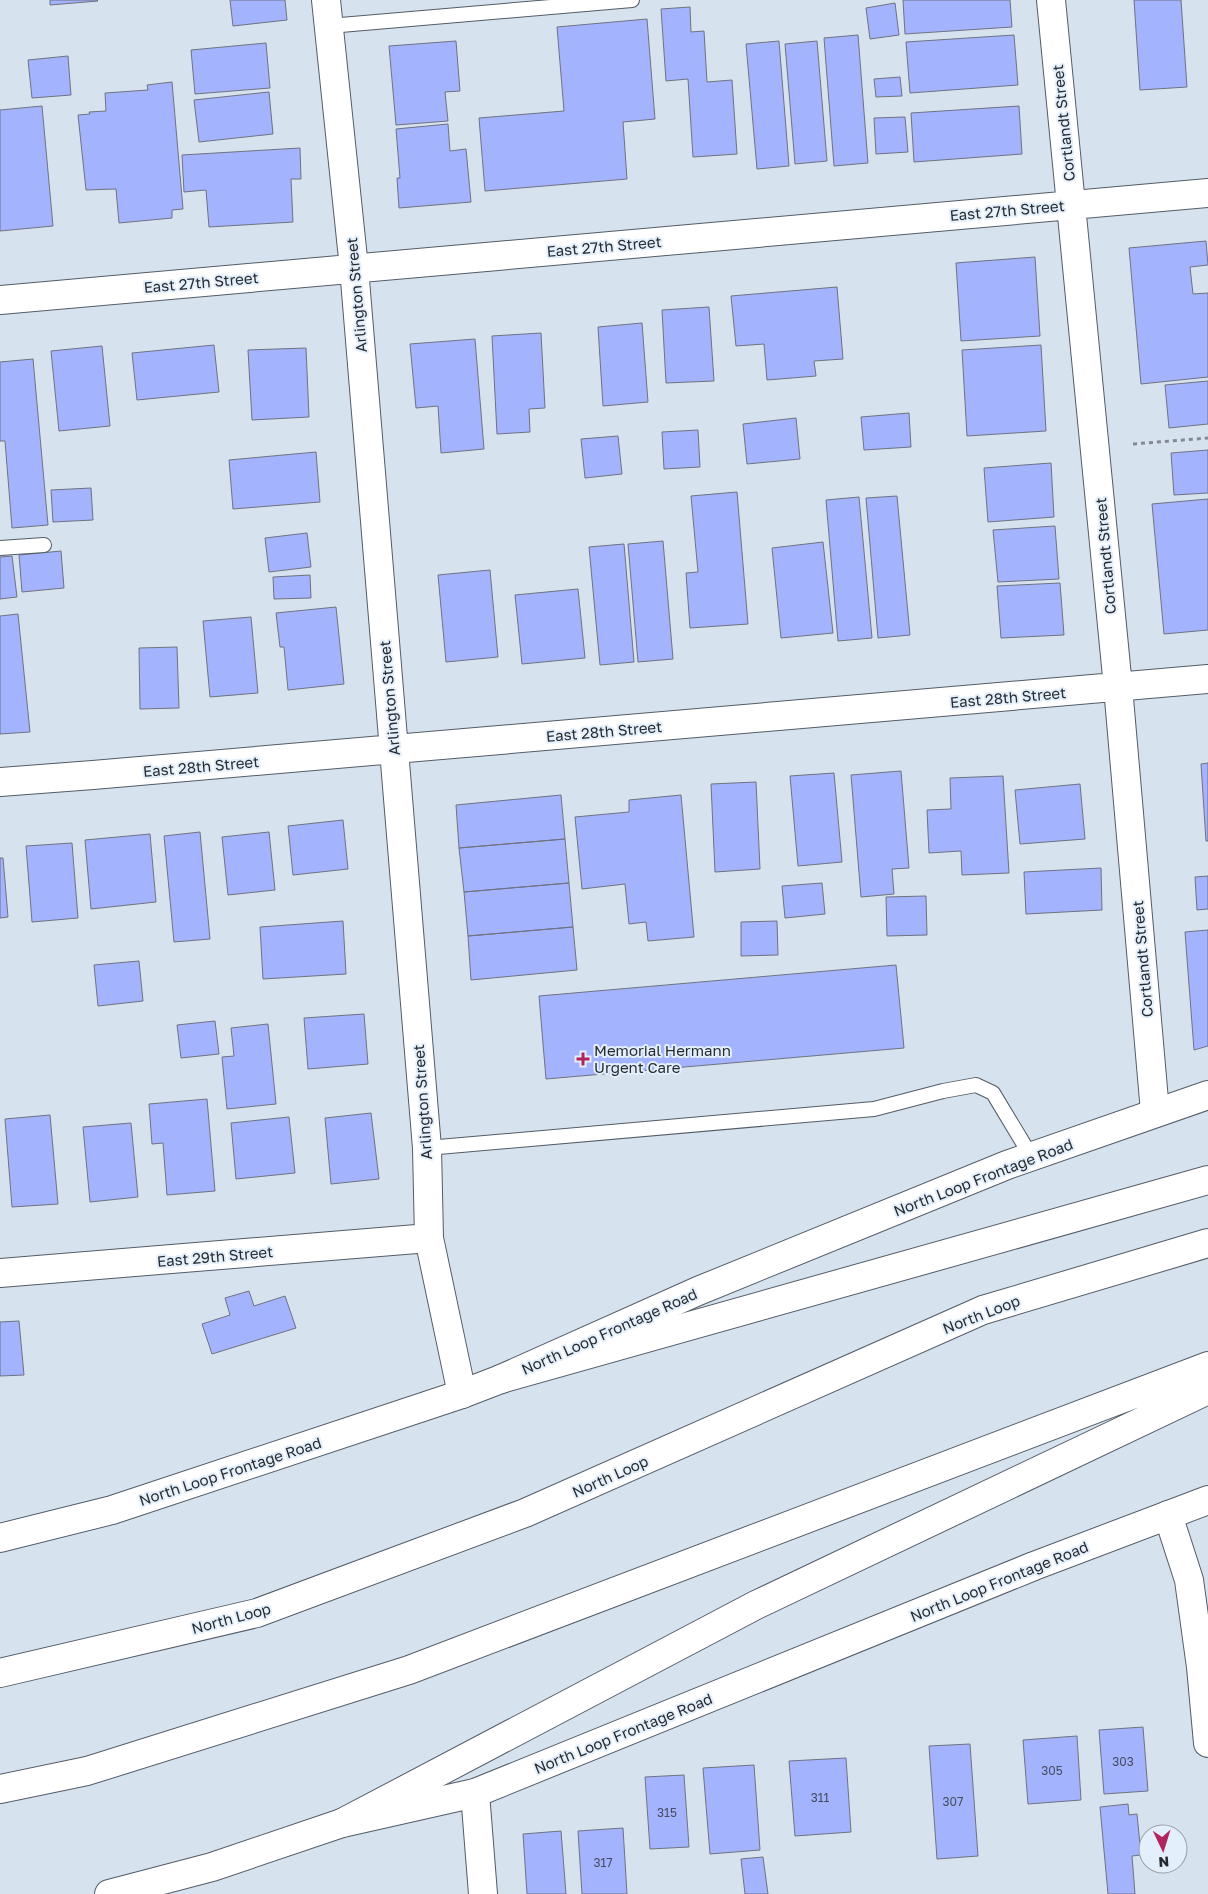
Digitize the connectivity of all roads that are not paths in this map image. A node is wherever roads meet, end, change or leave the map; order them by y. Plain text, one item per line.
1 (326, 0) edge
2 (632, 0) edge
3 (1051, 0) edge
4 (329, 26) junction
5 (1208, 193) edge
6 (1071, 205) junction
7 (354, 268) junction
8 (0, 300) edge
9 (44, 545) dead end
10 (0, 548) edge
11 (1208, 679) edge
12 (1118, 687) junction
13 (394, 748) junction
14 (0, 782) edge
15 (1208, 1094) edge
16 (1156, 1112) junction
17 (427, 1148) junction
18 (1031, 1156) junction
19 (1208, 1180) edge
20 (429, 1238) junction
21 (1208, 1243) edge
22 (0, 1273) edge
23 (1208, 1366) edge
24 (501, 1379) junction
25 (1208, 1390) edge
26 (462, 1394) junction
27 (1208, 1500) edge
28 (1168, 1515) junction
29 (0, 1538) edge
30 (1205, 1666) edge
31 (0, 1673) edge
32 (1208, 1743) edge
33 (0, 1790) edge
34 (475, 1793) junction
35 (342, 1823) junction
36 (109, 1894) edge
37 (483, 1894) edge

1 - 4 main road, Arlington Street
2 - 4 lane
3 - 6 main road, Cortlandt Street
4 - 7 main road, Arlington Street
5 - 6 main road, East 27th Street
6 - 7 main road, East 27th Street
6 - 12 main road, Cortlandt Street
7 - 8 main road, East 27th Street
7 - 13 main road, Arlington Street
9 - 10 lane
11 - 12 main road, East 28th Street
12 - 13 main road, East 28th Street
12 - 16 main road, Cortlandt Street
13 - 14 main road, East 28th Street
13 - 17 main road, Arlington Street
15 - 16 main road, North Loop Frontage Road
16 - 18 main road, North Loop Frontage Road
17 - 18 lane
17 - 20 main road, Arlington Street
18 - 24 main road, North Loop Frontage Road
19 - 24 main road
20 - 22 main road, East 29th Street
20 - 26 main road, Arlington Street
21 - 31 main road, North Loop
23 - 33 main road
24 - 26 main road, North Loop Frontage Road
25 - 35 main road
26 - 29 main road, North Loop Frontage Road
27 - 28 main road, North Loop Frontage Road
28 - 30 main road
28 - 34 main road, North Loop Frontage Road
30 - 32 main road
34 - 35 main road, North Loop Frontage Road
34 - 37 main road
35 - 36 main road, North Loop Frontage Road

